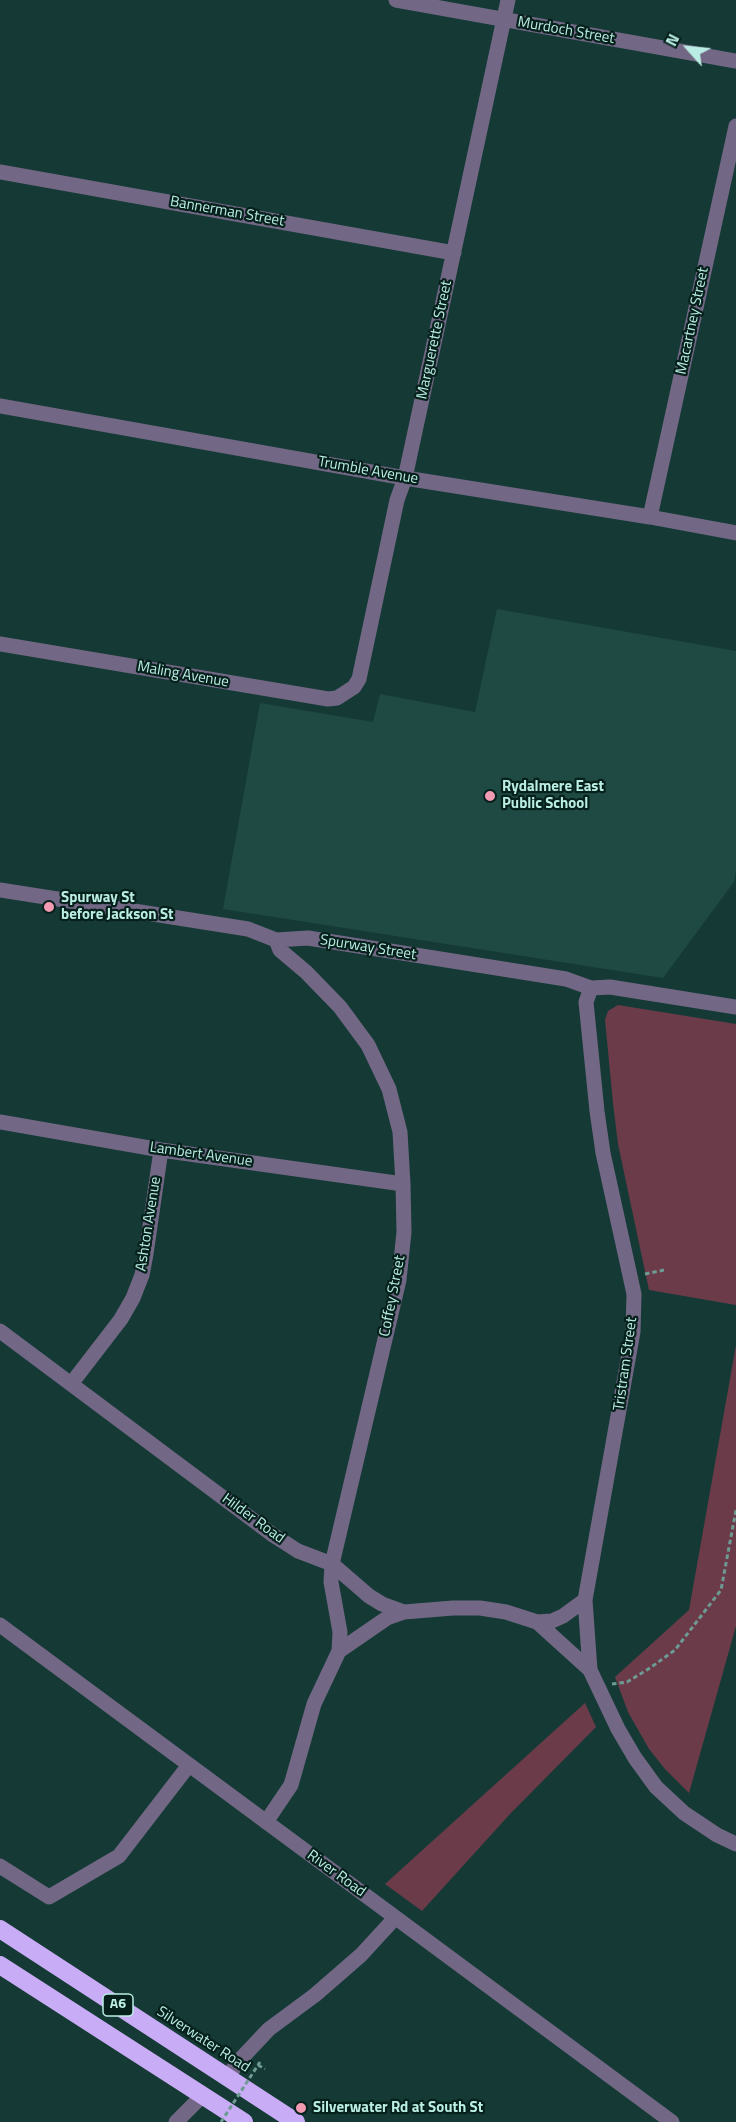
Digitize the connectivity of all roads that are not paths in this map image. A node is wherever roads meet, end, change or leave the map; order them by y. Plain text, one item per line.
1 (396, 0) edge
2 (508, 0) edge
3 (504, 20) junction
4 (736, 61) edge
5 (736, 126) edge
6 (0, 172) edge
7 (454, 253) junction
8 (0, 406) edge
9 (405, 477) junction
10 (650, 517) junction
11 (736, 533) edge
12 (0, 644) edge
13 (359, 679) joint
14 (0, 891) edge
15 (276, 940) junction
16 (591, 988) junction
17 (736, 1007) edge
18 (0, 1122) edge
19 (161, 1150) junction
20 (404, 1184) junction
21 (0, 1330) edge
22 (71, 1384) junction
23 (332, 1564) junction
24 (585, 1600) junction
25 (404, 1612) junction
26 (537, 1622) junction
27 (0, 1625) edge
28 (339, 1651) junction
29 (590, 1670) junction
30 (189, 1766) junction
31 (266, 1822) junction
32 (736, 1844) edge
33 (0, 1866) edge
34 (395, 1918) junction
35 (2, 1929) edge
36 (0, 1965) edge
37 (228, 2078) junction
38 (203, 2095) junction
39 (176, 2122) edge
40 (244, 2122) edge
41 (296, 2122) edge
42 (672, 2122) edge

1 - 3 street, Murdoch Street
2 - 3 street, Marguerette Street
3 - 4 street, Murdoch Street
3 - 7 street, Marguerette Street
5 - 10 street, Macartney Street
6 - 7 street, Bannerman Street
7 - 9 street, Marguerette Street
8 - 9 street, Trumble Avenue
9 - 10 street, Trumble Avenue
9 - 13 street, Marguerette Street
10 - 11 street, Trumble Avenue
12 - 13 street, Maling Avenue
14 - 15 street, Spurway Street
15 - 16 street, Spurway Street
15 - 20 street, Coffey Street
16 - 17 street, Spurway Street
16 - 24 street, Tristram Street
18 - 19 street, Lambert Avenue
19 - 20 street, Lambert Avenue
19 - 22 street, Ashton Avenue
20 - 23 street, Coffey Street
21 - 22 street, Hilder Road
22 - 23 street, Hilder Road
23 - 25 street, Hilder Road
23 - 28 street, Coffey Street
24 - 26 street
24 - 29 street, Tristram Street
25 - 26 street, Hilder Road
25 - 28 street
26 - 29 street, Hilder Road
27 - 30 street, River Road
28 - 31 street, Coffey Street
29 - 32 street, Hilder Road
30 - 31 street, River Road
30 - 33 street
31 - 34 street, River Road
34 - 37 street
34 - 42 street, River Road
35 - 37 highway, Silverwater Road / A6
36 - 38 highway, A6
37 - 41 highway, Silverwater Road / A6
38 - 39 street
38 - 40 highway, A6

